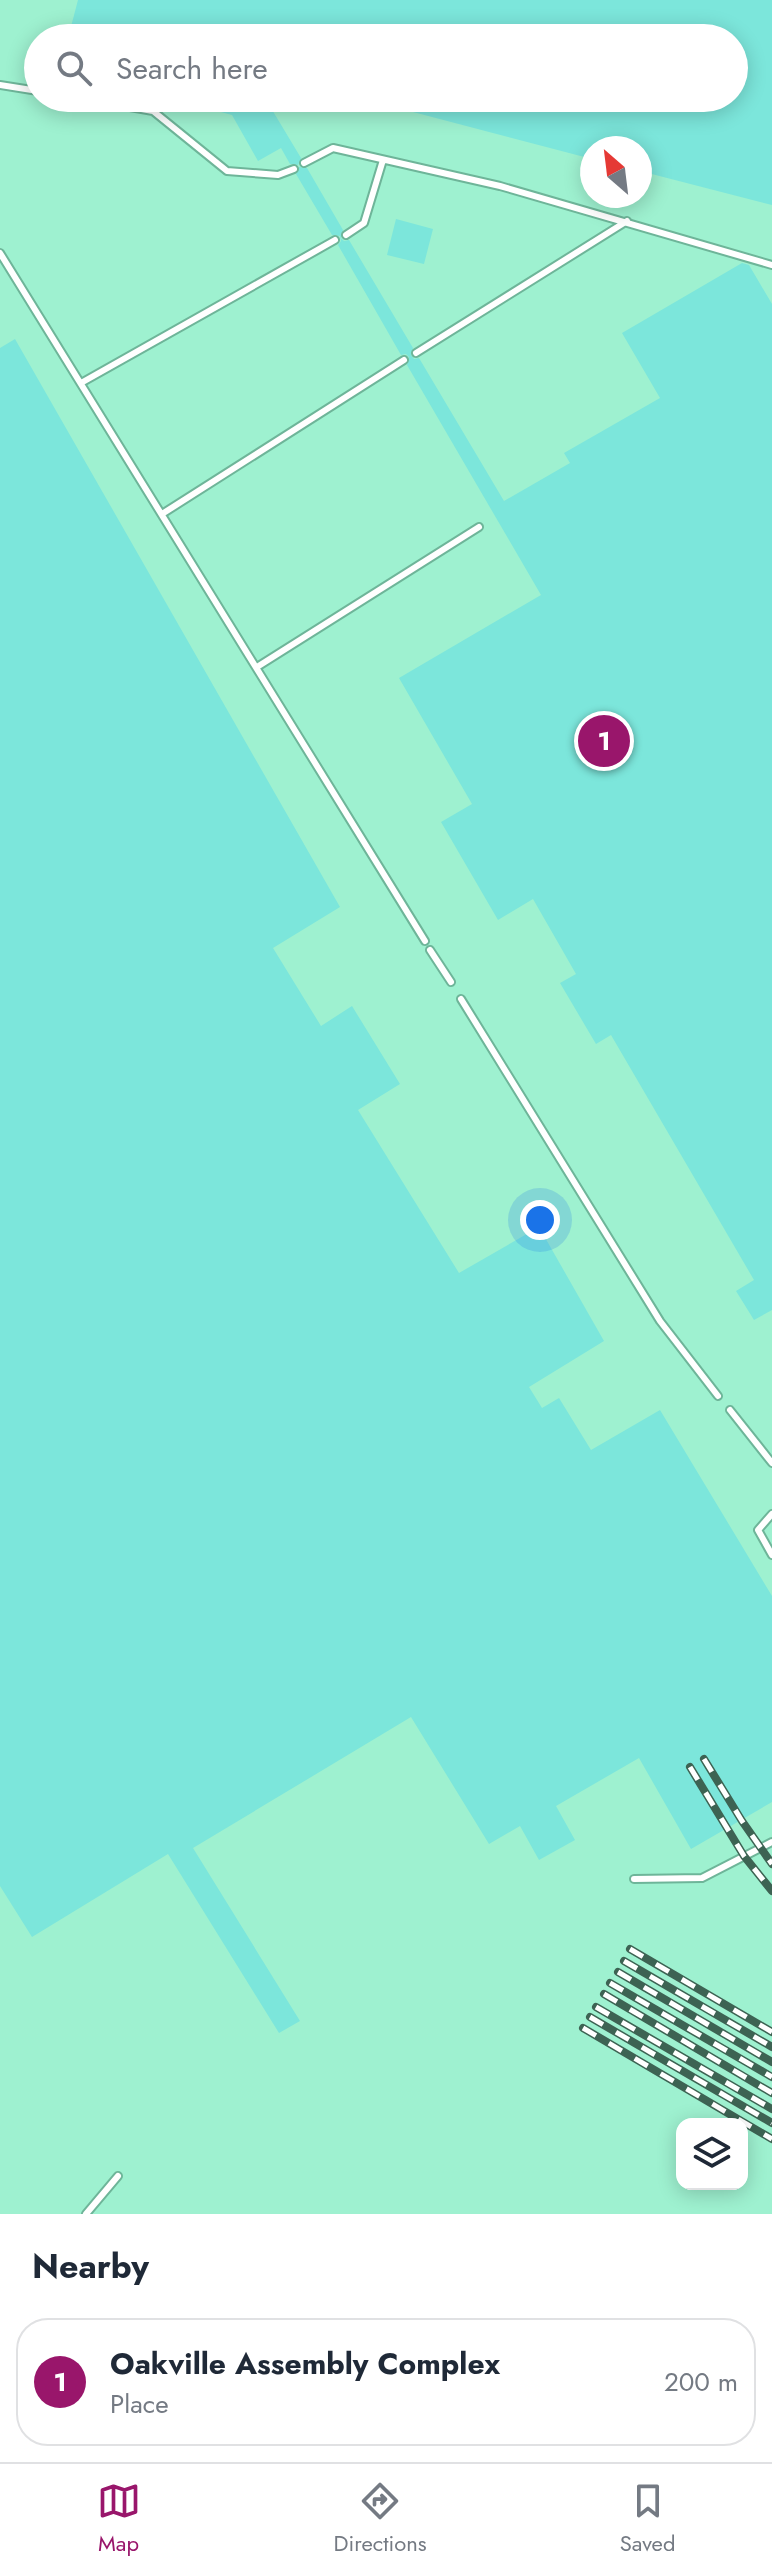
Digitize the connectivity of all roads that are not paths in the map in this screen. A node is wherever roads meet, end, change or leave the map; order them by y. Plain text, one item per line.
1 (0, 85) edge
2 (24, 89) edge
3 (154, 112) edge
4 (383, 160) junction
5 (304, 163) dead end
6 (294, 169) dead end
7 (627, 221) junction
8 (346, 235) dead end
9 (335, 240) dead end
10 (0, 253) edge
11 (772, 265) edge
12 (416, 353) dead end
13 (404, 360) dead end
14 (81, 383) junction
15 (162, 514) junction
16 (479, 527) dead end
17 (257, 667) junction
18 (425, 941) dead end
19 (430, 950) dead end
20 (451, 982) dead end
21 (461, 999) dead end
22 (718, 1396) dead end
23 (730, 1410) dead end
24 (772, 1463) edge
25 (772, 1514) edge
26 (772, 1555) edge
27 (772, 1842) edge
28 (634, 1879) dead end
29 (118, 2176) dead end
30 (86, 2214) edge

1 - 2 lane
3 - 6 lane
4 - 5 lane
4 - 7 lane
4 - 8 lane
7 - 11 lane
7 - 12 lane
9 - 14 lane
10 - 14 lane
13 - 15 lane
14 - 15 lane
15 - 17 lane
16 - 17 lane
17 - 18 lane
19 - 20 lane
21 - 22 lane
23 - 24 lane
25 - 26 lane
27 - 28 lane
29 - 30 lane

